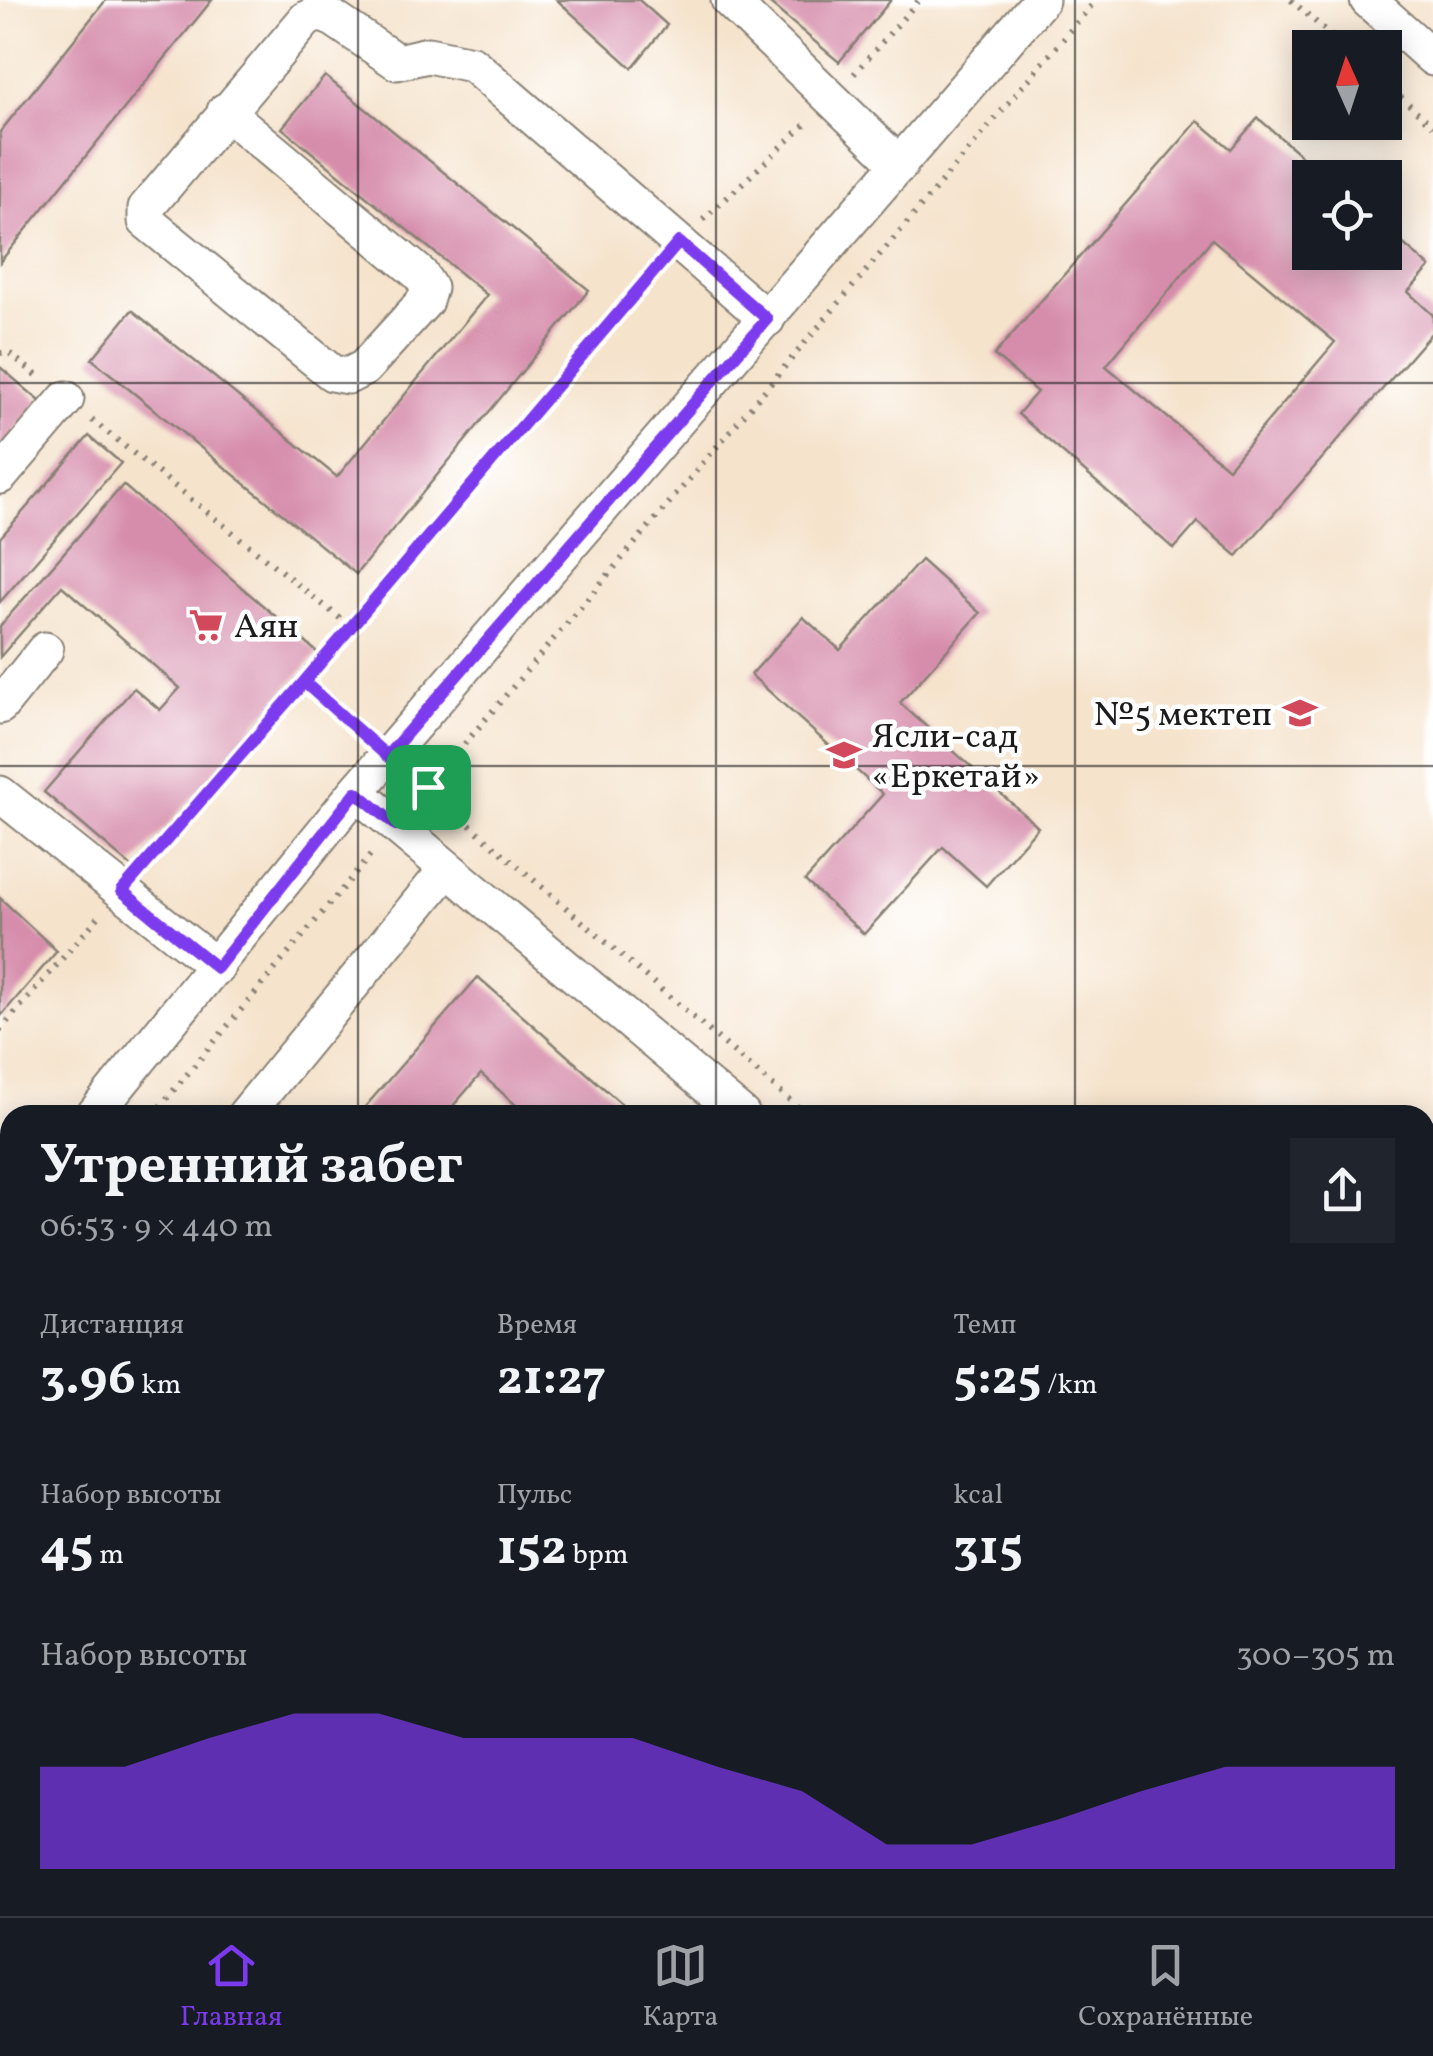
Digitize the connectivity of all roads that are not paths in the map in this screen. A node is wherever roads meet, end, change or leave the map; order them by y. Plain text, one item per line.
1 (730, 0) edge
2 (1041, 0) edge
3 (1368, 0) edge
4 (1433, 58) edge
5 (225, 111) junction
6 (900, 165) junction
7 (767, 319) junction
8 (66, 399) road end
9 (0, 476) edge
10 (46, 650) dead end
11 (0, 706) edge
12 (356, 792) junction
13 (0, 794) edge
14 (448, 869) junction
15 (217, 968) junction
16 (102, 1105) edge
17 (253, 1105) edge
18 (730, 1105) edge

1 - 6 street
2 - 6 street
3 - 4 street
5 - 5 street
5 - 7 street
6 - 7 street
7 - 12 street
8 - 9 street
10 - 11 street
12 - 14 street
12 - 15 street
13 - 15 street
14 - 17 street
14 - 18 street
15 - 16 street

